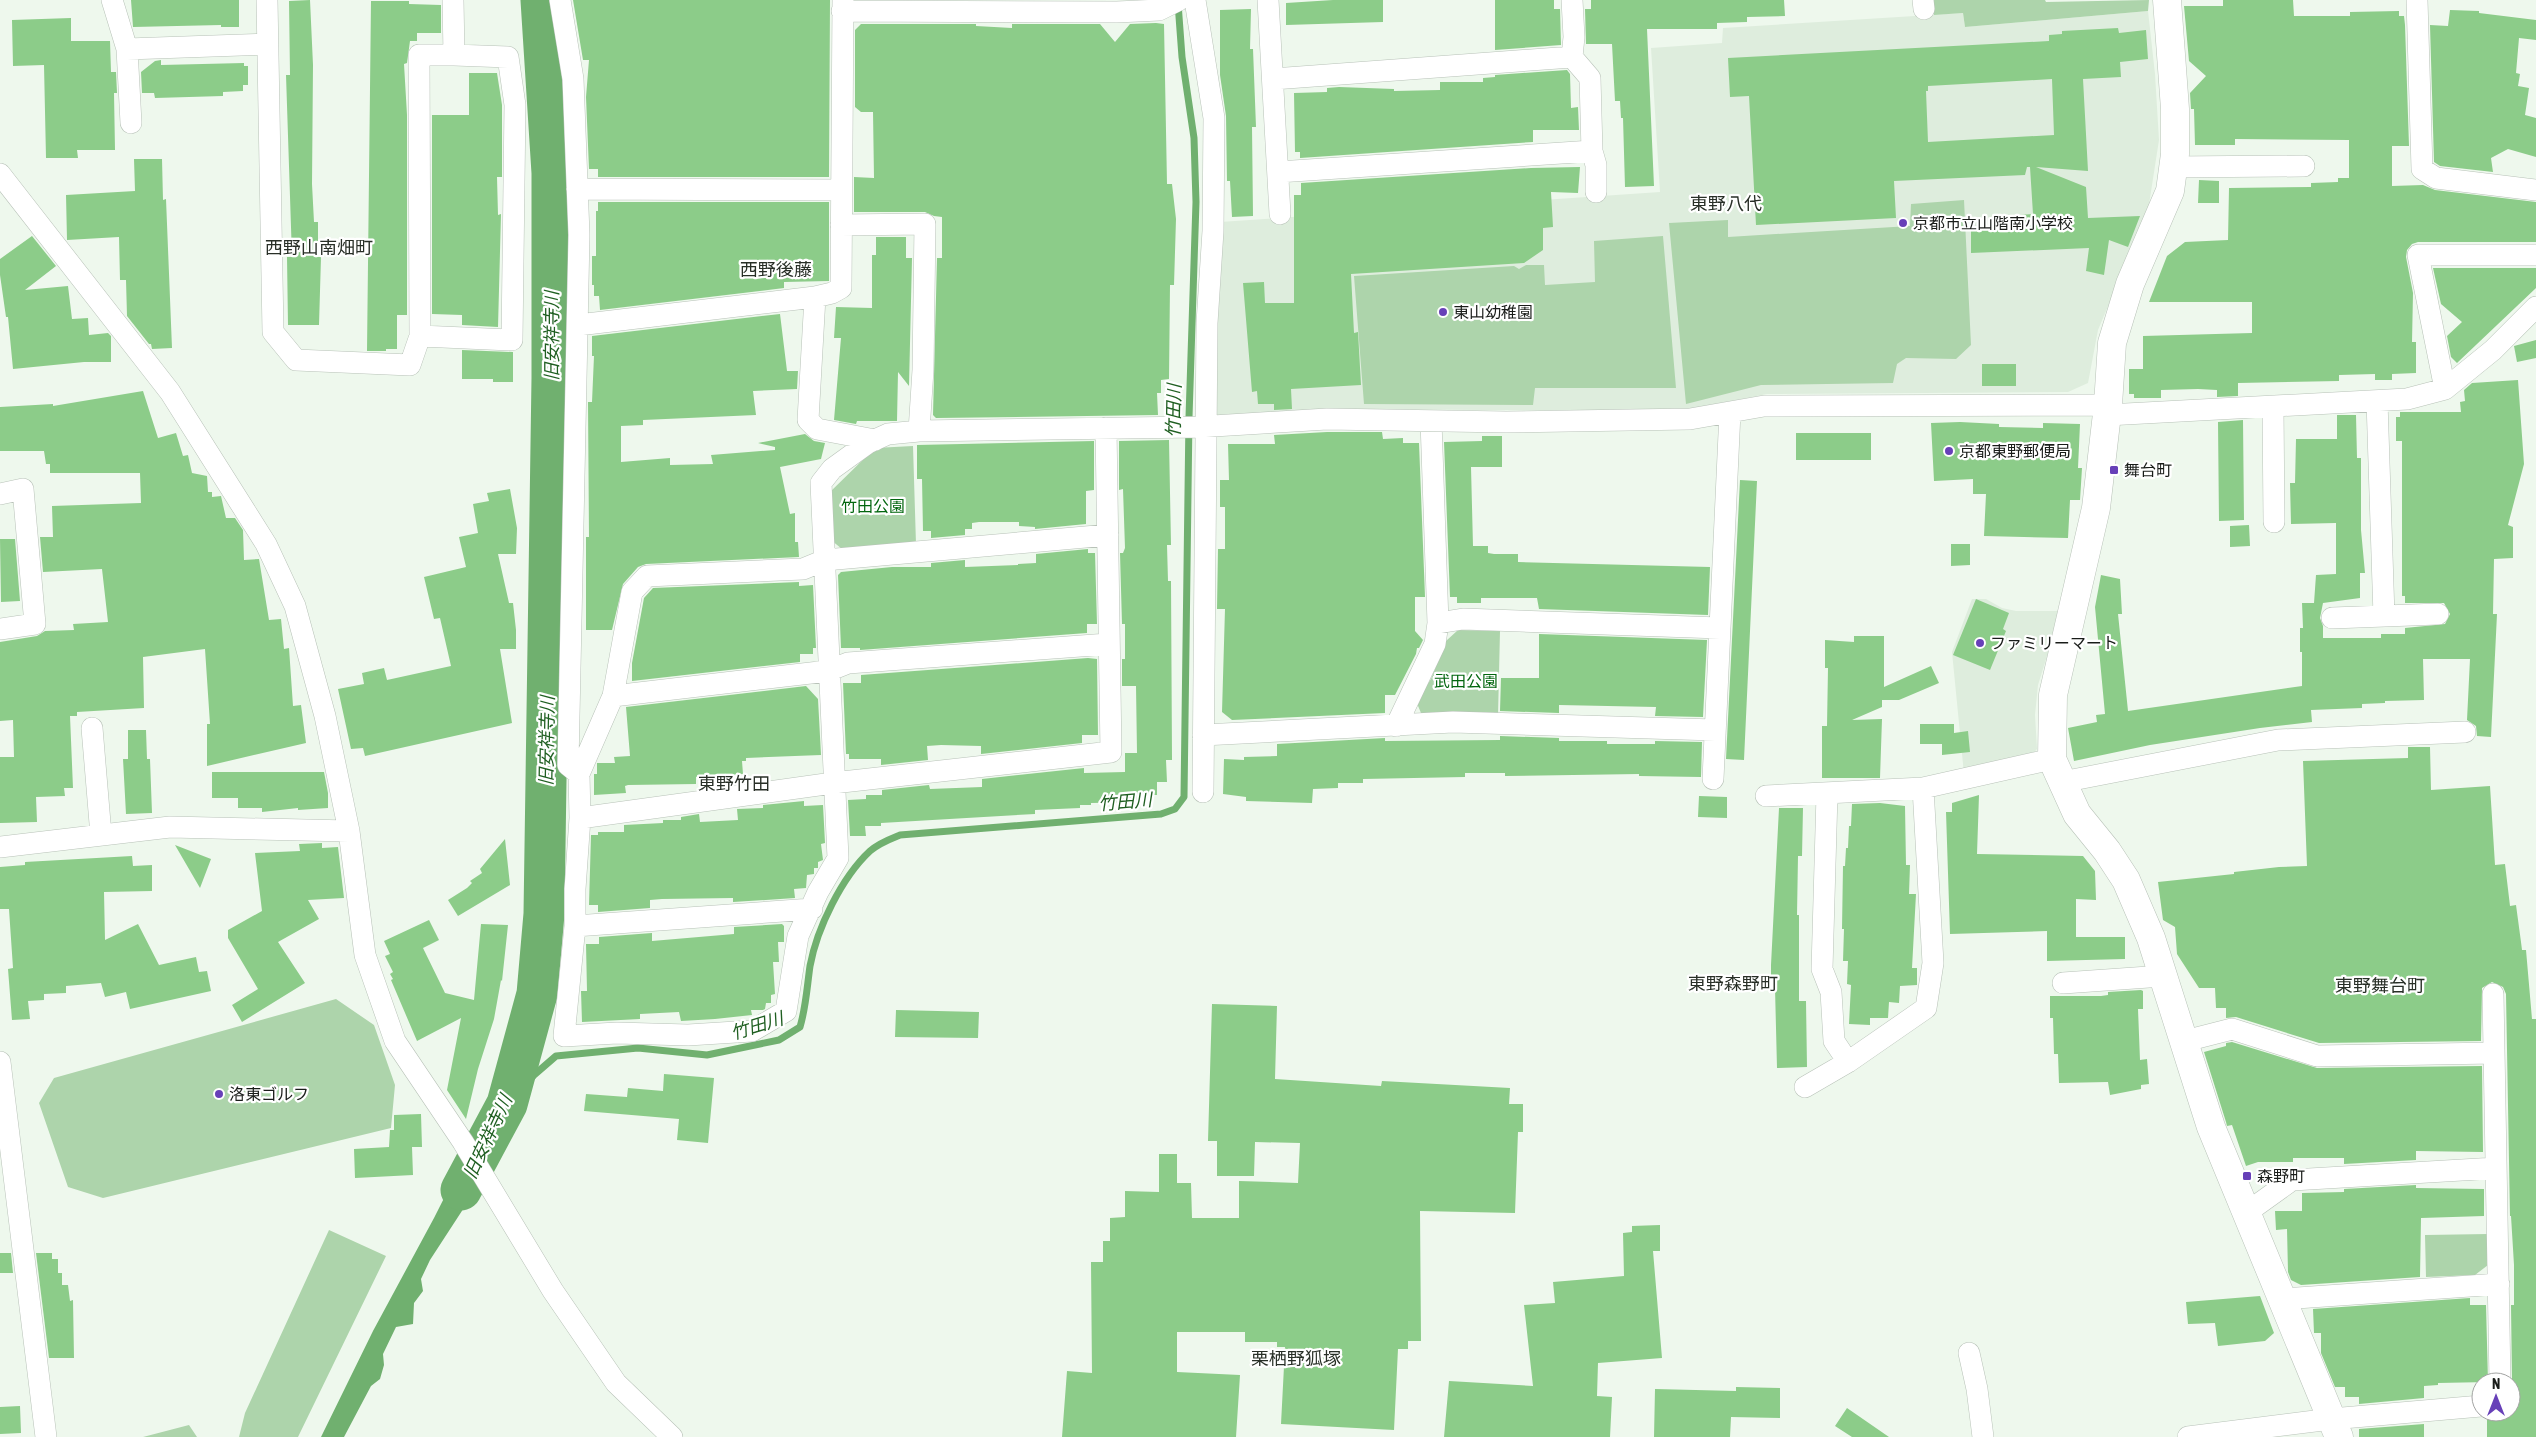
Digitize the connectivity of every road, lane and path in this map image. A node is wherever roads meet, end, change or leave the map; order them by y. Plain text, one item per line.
1 (112, 0) edge
2 (267, 0) edge
3 (453, 0) edge
4 (560, 0) edge
5 (1179, 0) edge
6 (1195, 0) edge
7 (1268, 0) edge
8 (1572, 0) edge
9 (2167, 0) edge
10 (2417, 0) edge
11 (842, 5) edge
12 (267, 44) junction
13 (127, 49) junction
14 (454, 55) junction
15 (1572, 57) junction
16 (1273, 79) junction
17 (131, 123) dead end
18 (1592, 151) junction
19 (2304, 166) dead end
20 (2173, 167) junction
21 (1278, 172) junction
22 (0, 174) edge
23 (577, 189) junction
24 (841, 190) junction
25 (2536, 190) edge
26 (1596, 192) dead end
27 (1280, 214) dead end
28 (841, 225) junction
29 (2536, 255) edge
30 (815, 296) junction
31 (2536, 307) edge
32 (578, 325) junction
33 (420, 336) junction
34 (2445, 389) junction
35 (2376, 401) junction
36 (2273, 407) junction
37 (2108, 410) junction
38 (1730, 412) junction
39 (1431, 421) junction
40 (1202, 427) junction
41 (1106, 428) junction
42 (918, 431) junction
43 (875, 440) junction
44 (0, 494) edge
45 (2274, 522) dead end
46 (1108, 535) junction
47 (825, 560) junction
48 (2438, 614) dead end
49 (2384, 616) junction
50 (2332, 618) dead end
51 (1438, 623) junction
52 (0, 628) edge
53 (1720, 628) junction
54 (1108, 644) junction
55 (828, 672) junction
56 (613, 696) junction
57 (1396, 726) junction
58 (92, 728) dead end
59 (1715, 730) junction
60 (2465, 732) dead end
61 (1203, 735) junction
62 (2057, 771) junction
63 (579, 774) junction
64 (1713, 779) dead end
65 (833, 783) junction
66 (1923, 788) junction
67 (1203, 792) dead end
68 (1827, 794) junction
69 (1766, 796) dead end
70 (580, 818) junction
71 (349, 831) junction
72 (101, 835) junction
73 (0, 847) edge
74 (812, 909) junction
75 (575, 926) junction
76 (2163, 976) junction
77 (2063, 982) dead end
78 (2493, 994) dead end
79 (2185, 1041) junction
80 (2494, 1053) junction
81 (0, 1062) edge
82 (1848, 1062) junction
83 (1804, 1087) dead end
84 (2496, 1168) junction
85 (2246, 1213) junction
86 (2499, 1284) junction
87 (2282, 1298) junction
88 (1969, 1353) dead end
89 (2500, 1372) edge
90 (2471, 1408) edge
91 (2335, 1428) edge
92 (46, 1437) edge
93 (672, 1437) edge
94 (1983, 1437) edge
95 (2188, 1437) edge

1 - 13 street
2 - 12 street
3 - 14 street
4 - 23 street
5 - 11 street
6 - 40 street
7 - 16 street
8 - 15 street
9 - 20 street
10 - 25 street
11 - 24 street
12 - 13 street
12 - 33 street
13 - 17 street
14 - 33 street
14 - 33 street
15 - 16 street
15 - 18 street
16 - 21 street
18 - 21 street
18 - 26 street
19 - 20 street
20 - 37 street
21 - 27 street
22 - 71 street
23 - 24 street
23 - 32 street
24 - 28 street
28 - 30 street
28 - 42 street
29 - 34 street
30 - 32 street
30 - 43 street
31 - 34 street
32 - 63 street
34 - 35 street
35 - 36 street
35 - 49 street
36 - 37 street
36 - 45 street
37 - 38 street
37 - 62 street
38 - 39 street
38 - 53 street
39 - 40 street
39 - 51 street
40 - 41 street
40 - 61 street
41 - 42 street
41 - 46 street
42 - 43 street
43 - 47 street
44 - 52 street
46 - 47 street
46 - 54 street
47 - 55 street
47 - 56 street
48 - 49 street
49 - 50 street
51 - 53 street
51 - 57 street
53 - 59 street
54 - 55 street
54 - 65 street
55 - 56 street
55 - 65 street
56 - 63 street
57 - 59 street
57 - 61 street
58 - 72 street
59 - 64 street
60 - 62 street
61 - 67 street
62 - 66 street
62 - 76 street
63 - 70 street
65 - 70 street
65 - 74 street
66 - 68 street
66 - 82 street
68 - 69 street
68 - 82 street
70 - 75 street
71 - 72 street
71 - 93 street
72 - 73 street
74 - 75 street
74 - 75 street
76 - 77 street
76 - 79 street
78 - 80 street
79 - 80 street
79 - 85 street
80 - 84 street
81 - 92 street
82 - 83 street
84 - 85 street
84 - 86 street
85 - 87 street
86 - 87 street
86 - 89 street
87 - 91 street
88 - 94 street
90 - 91 street
91 - 95 street

